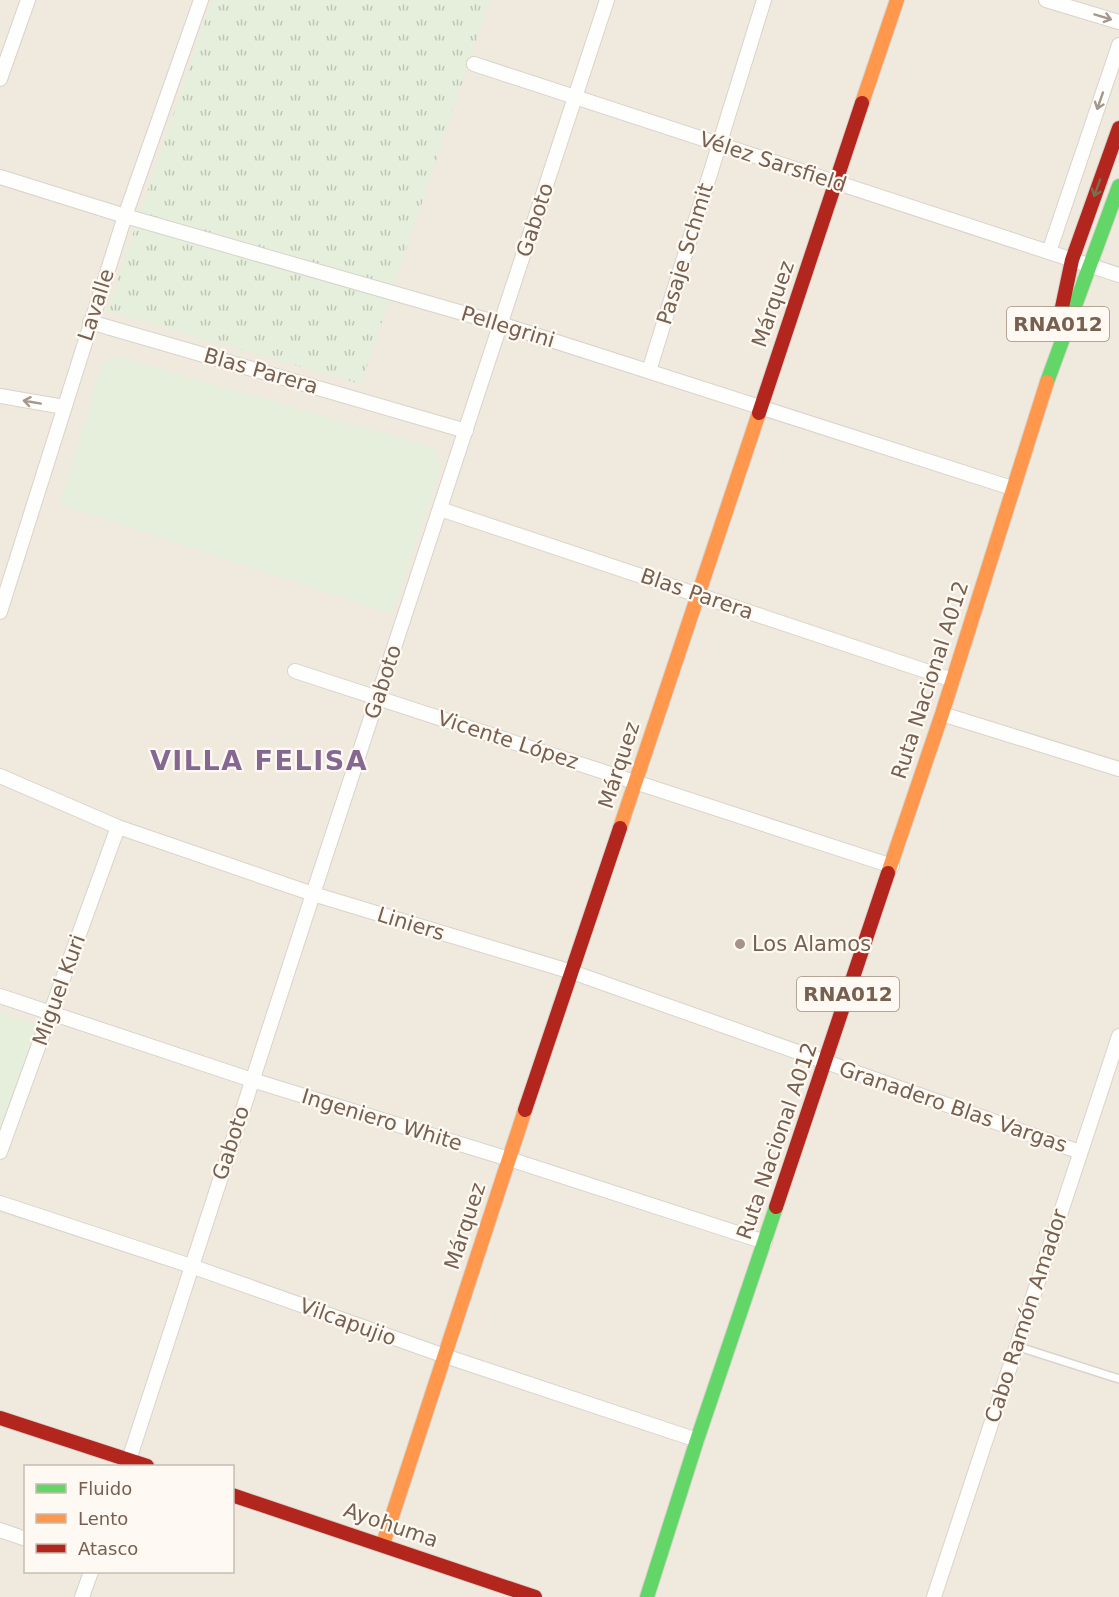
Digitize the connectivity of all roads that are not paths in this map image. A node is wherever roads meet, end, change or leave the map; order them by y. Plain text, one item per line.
1 (28, 0) edge
2 (201, 0) edge
3 (608, 0) edge
4 (764, 0) edge
5 (897, 0) edge
6 (1046, 0) edge
7 (1119, 22) edge
8 (1119, 45) edge
9 (474, 64) dead end
10 (0, 79) edge
11 (575, 98) junction
12 (1118, 129) edge
13 (719, 144) junction
14 (0, 177) edge
15 (836, 183) junction
16 (1119, 186) edge
17 (124, 216) junction
18 (1049, 252) junction
19 (1072, 260) junction
20 (1089, 266) junction
21 (1119, 275) edge
22 (90, 322) junction
23 (501, 324) junction
24 (649, 371) junction
25 (1045, 389) junction
26 (0, 396) edge
27 (64, 407) junction
28 (761, 407) junction
29 (466, 430) junction
30 (1012, 488) junction
31 (440, 509) junction
32 (698, 595) junction
33 (0, 612) edge
34 (295, 671) dead end
35 (953, 680) junction
36 (378, 698) junction
37 (942, 714) junction
38 (1119, 769) edge
39 (0, 776) edge
40 (635, 782) junction
41 (118, 827) junction
42 (892, 866) junction
43 (313, 894) junction
44 (572, 972) junction
45 (0, 996) edge
46 (51, 1013) junction
47 (1119, 1036) edge
48 (825, 1062) junction
49 (252, 1080) junction
50 (0, 1152) edge
51 (1080, 1152) junction
52 (509, 1159) junction
53 (0, 1203) edge
54 (765, 1242) junction
55 (191, 1266) junction
56 (1016, 1346) junction
57 (445, 1356) junction
58 (1119, 1379) edge
59 (0, 1418) edge
60 (697, 1440) junction
61 (128, 1464) edge
62 (234, 1496) edge
63 (0, 1530) edge
64 (24, 1538) edge
65 (383, 1544) junction
66 (91, 1573) edge
67 (82, 1597) edge
68 (535, 1597) edge
69 (647, 1597) edge
70 (934, 1597) edge

1 - 10 street
2 - 17 street, Lavalle
3 - 11 street, Gaboto
4 - 13 street, Pasaje Schmit
5 - 15 street, Márquez
6 -> 7 street
8 -> 18 street
9 - 11 street, Vélez Sarsfield
11 - 13 street, Vélez Sarsfield
11 - 23 street, Gaboto
12 -> 19 street, Ruta Nacional A012 / RNA012
13 - 15 street, Vélez Sarsfield
13 - 24 street, Pasaje Schmit
14 - 17 street, Pellegrini
15 - 18 street, Vélez Sarsfield
15 - 28 street, Márquez
16 - 20 street, Ruta Nacional A012 / RNA012
17 - 22 street, Lavalle
17 - 23 street, Pellegrini
18 - 19 street, Vélez Sarsfield
19 - 20 street, Vélez Sarsfield
19 - 25 street, Ruta Nacional A012 / RNA012
20 - 21 street, Vélez Sarsfield
20 - 25 street, Ruta Nacional A012 / RNA012
22 - 27 street, Lavalle
22 - 29 street, Blas Parera
23 - 24 street, Pellegrini
23 - 29 street, Gaboto
24 - 28 street, Pellegrini
25 - 30 street, Ruta Nacional A012 / RNA012
27 -> 26 street
27 - 33 street, Lavalle
28 - 30 street, Pellegrini
28 - 32 street, Márquez
29 - 31 street, Gaboto
30 - 35 street, Ruta Nacional A012 / RNA012
31 - 32 street, Blas Parera
31 - 36 street, Gaboto
32 - 35 street, Blas Parera
32 - 40 street, Márquez
34 - 36 street, Vicente López
35 - 37 street, Ruta Nacional A012 / RNA012
36 - 40 street, Vicente López
36 - 43 street, Gaboto
37 - 38 street
37 - 42 street, Ruta Nacional A012 / RNA012
39 - 41 street, Liniers
40 - 42 street, Vicente López
40 - 44 street, Márquez
41 - 43 street, Liniers
41 - 46 street, Miguel Kuri
42 - 48 street, Ruta Nacional A012 / RNA012
43 - 44 street, Liniers
43 - 49 street, Gaboto
44 - 48 street, Liniers
44 - 52 street, Márquez
45 - 46 street, Ingeniero White
46 - 49 street, Ingeniero White
46 - 50 street, Miguel Kuri
47 - 51 street, Cabo Ramón Amador
48 - 51 street, Granadero Blas Vargas
48 - 54 street, Ruta Nacional A012 / RNA012
49 - 52 street, Ingeniero White
49 - 55 street, Gaboto
51 - 56 street, Cabo Ramón Amador
52 - 54 street, Ingeniero White
52 - 57 street, Márquez
53 - 55 street, Vilcapujio
54 - 60 street, Ruta Nacional A012 / RNA012
55 - 57 street, Vilcapujio
55 - 61 street, Gaboto
56 - 58 lane
56 - 70 street, Cabo Ramón Amador
57 - 60 street, Vilcapujio
57 - 65 street, Márquez
59 - 61 street
60 - 69 street, Ruta Nacional A012 / RNA012
62 - 65 street, Ayohuma
63 - 64 street
65 - 68 street, Ayohuma
66 - 67 street

